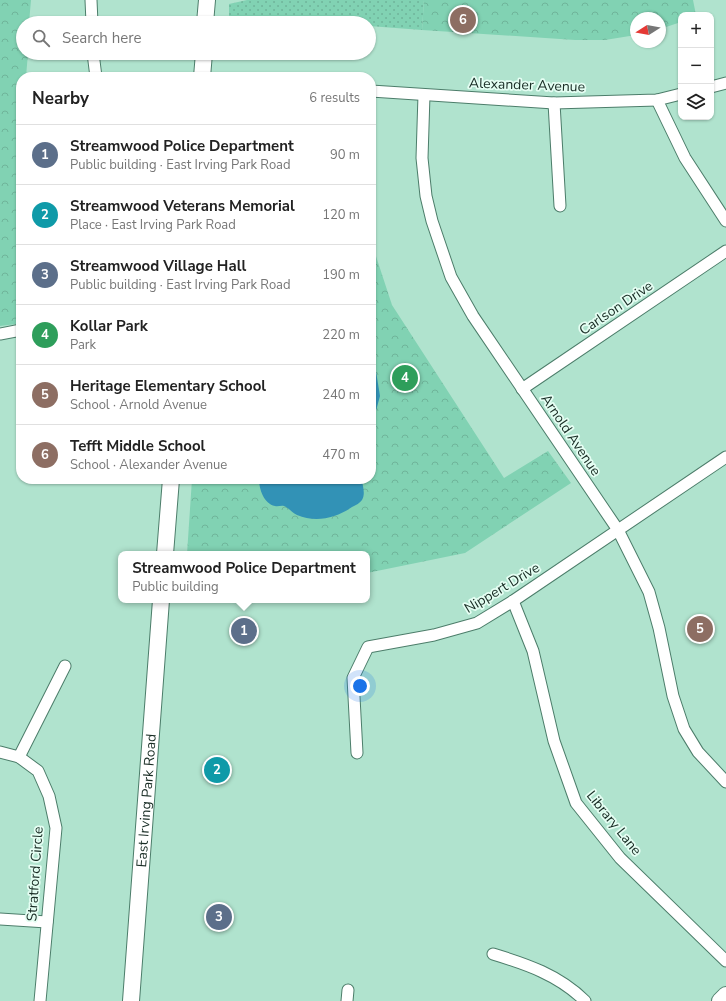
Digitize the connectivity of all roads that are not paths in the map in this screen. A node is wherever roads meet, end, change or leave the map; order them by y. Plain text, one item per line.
1 (91, 0) edge
2 (207, 0) edge
3 (92, 16) edge
4 (206, 16) edge
5 (95, 60) edge
6 (203, 60) edge
7 (96, 72) edge
8 (202, 72) edge
9 (726, 83) edge
10 (714, 86) edge
11 (376, 91) edge
12 (424, 95) junction
13 (678, 95) edge
14 (657, 100) junction
15 (554, 103) junction
16 (560, 206) dead end
17 (726, 221) edge
18 (726, 251) edge
19 (16, 331) edge
20 (0, 334) edge
21 (522, 389) junction
22 (726, 457) edge
23 (171, 484) edge
24 (618, 530) junction
25 (165, 551) edge
26 (513, 601) junction
27 (161, 603) edge
28 (65, 666) dead end
29 (0, 752) edge
30 (357, 753) dead end
31 (19, 757) junction
32 (726, 782) edge
33 (0, 918) edge
34 (47, 922) junction
35 (492, 954) dead end
36 (726, 961) edge
37 (726, 995) edge
38 (40, 1001) edge
39 (131, 1001) edge
40 (585, 1001) edge
41 (720, 1001) edge

1 - 3 street
2 - 4 main road
5 - 7 street
6 - 8 main road
9 - 10 street
11 - 12 street, Alexander Avenue
12 - 15 street, Alexander Avenue
12 - 21 street, Arnold Avenue
13 - 14 street, Alexander Avenue
14 - 15 street, Alexander Avenue
14 - 17 street
15 - 16 street
18 - 21 street, Carlson Drive
19 - 20 street
21 - 24 street, Arnold Avenue
22 - 24 street, Nippert Drive
23 - 25 main road
24 - 26 street, Nippert Drive
24 - 32 street, Arnold Avenue
26 - 30 street, Nippert Drive
26 - 36 street, Library Lane
27 - 39 main road, East Irving Park Road
28 - 31 street
29 - 31 street, Stratford Circle
31 - 34 street, Stratford Circle
33 - 34 street
34 - 38 street, Stratford Circle
35 - 40 street
37 - 41 main road

